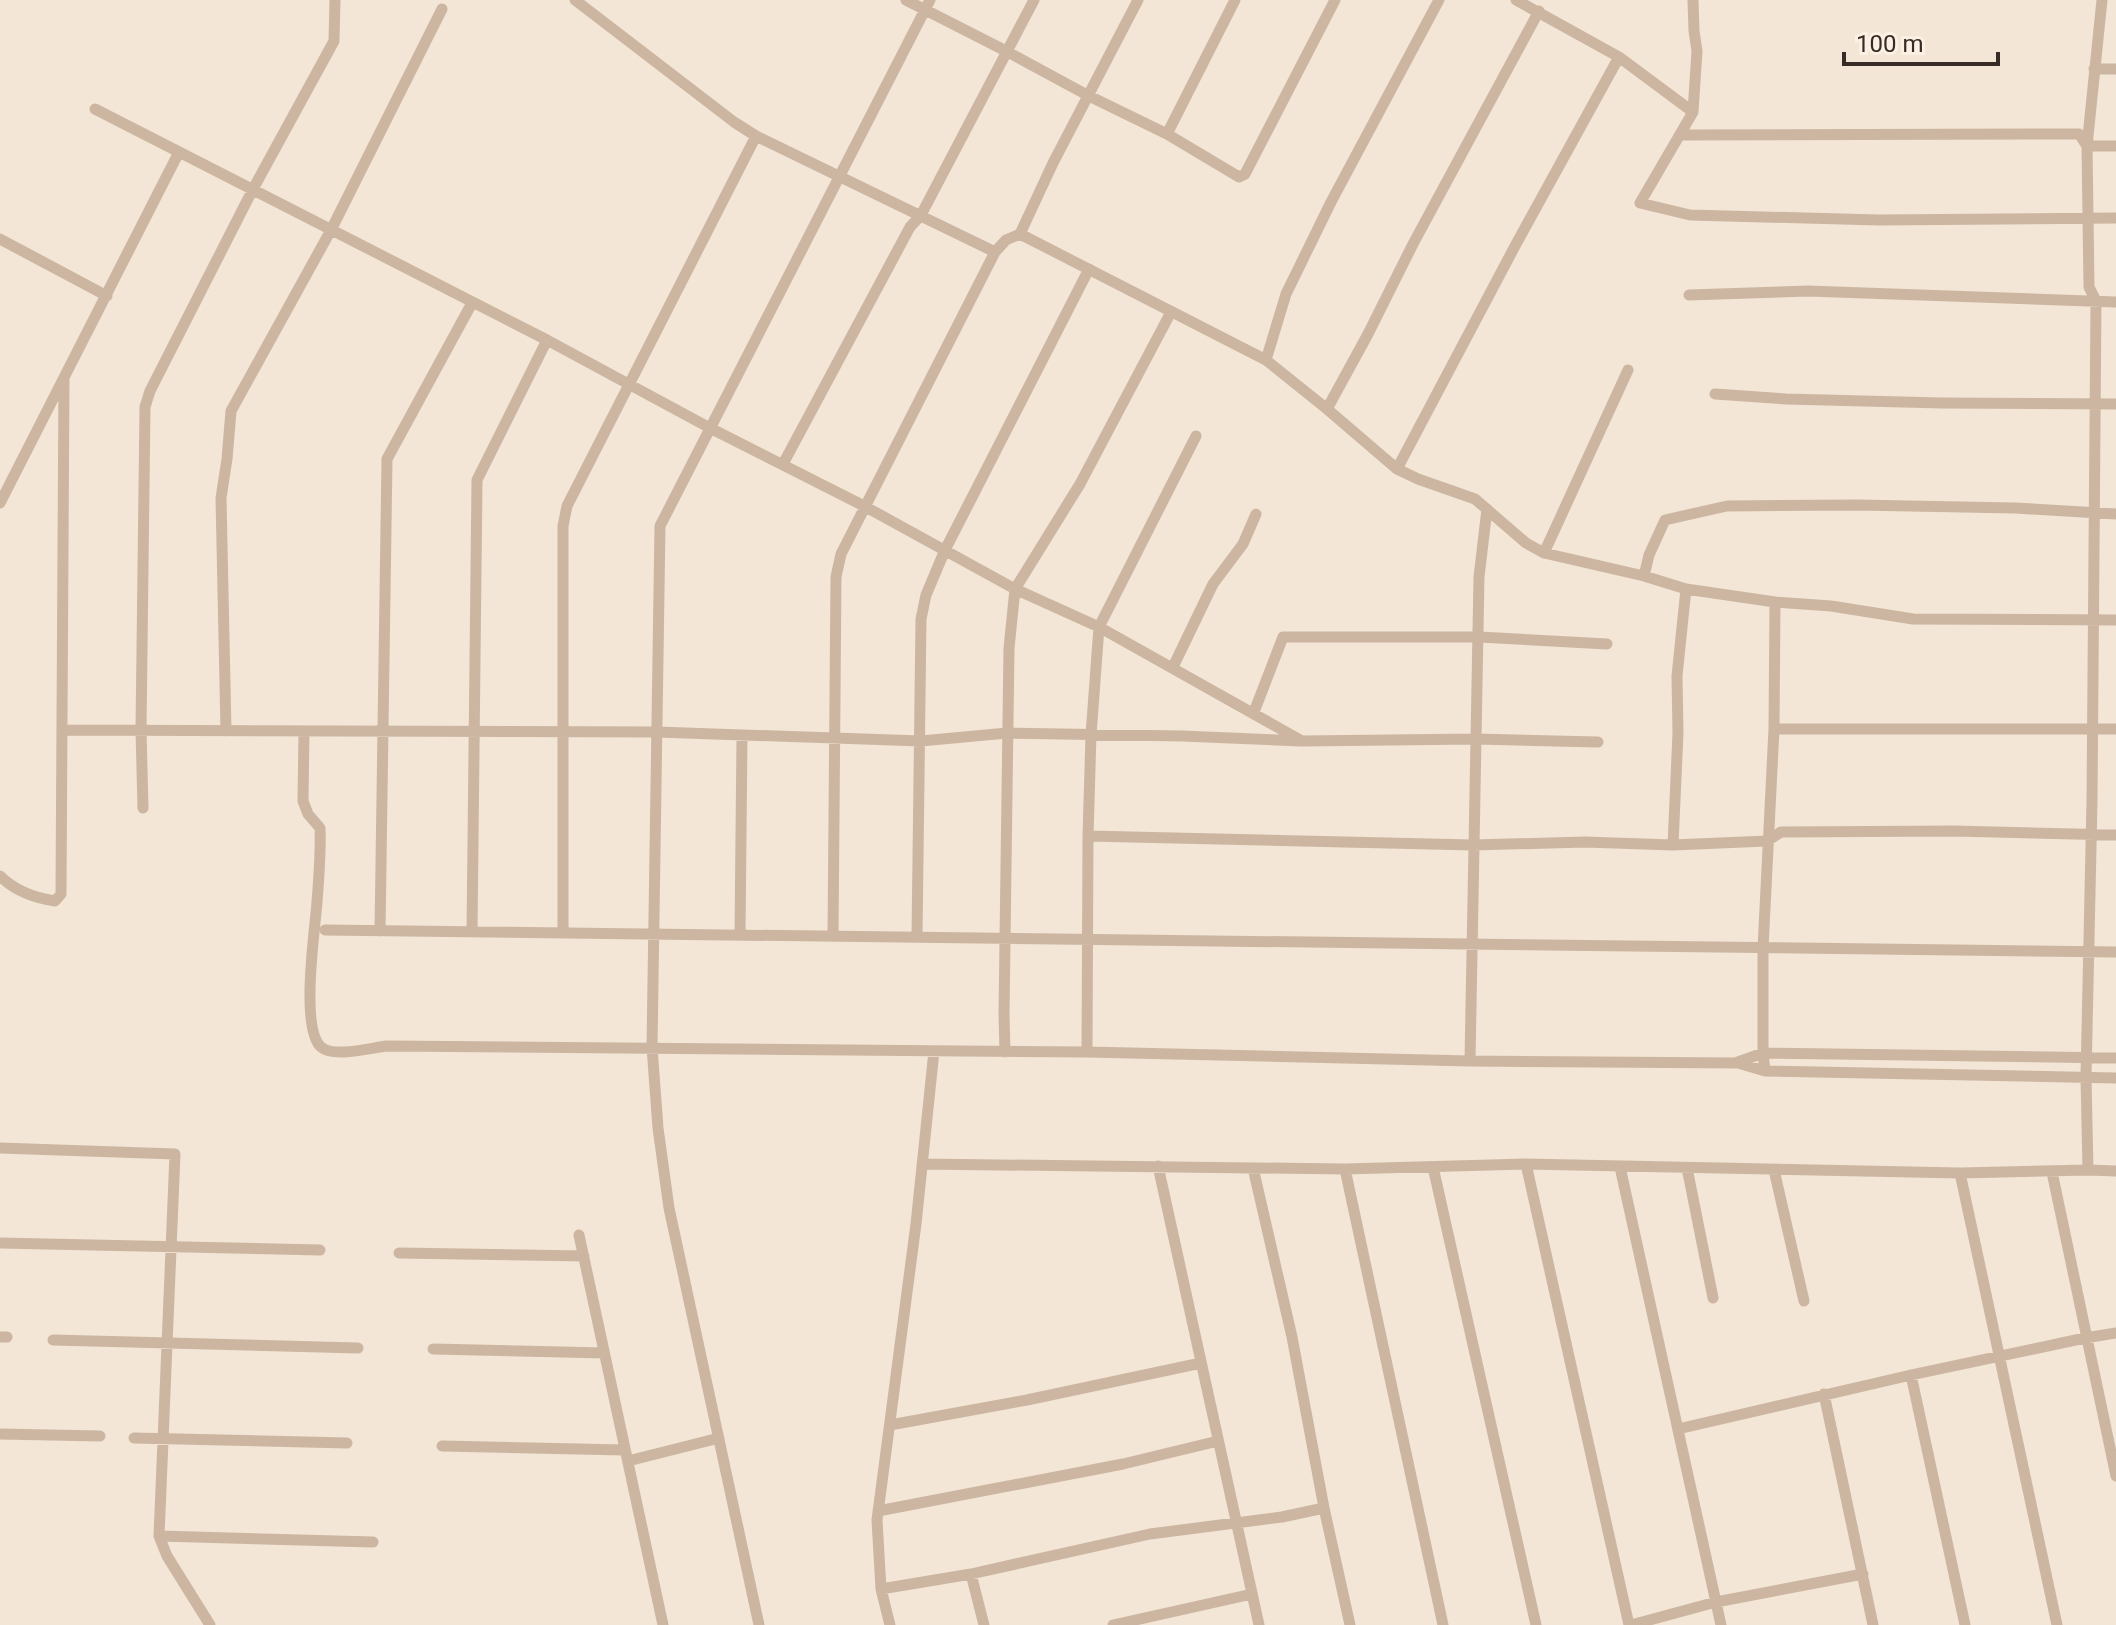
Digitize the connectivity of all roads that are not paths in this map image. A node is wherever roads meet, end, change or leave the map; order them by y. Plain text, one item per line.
1 (335, 0) edge
2 (575, 0) edge
3 (906, 0) edge
4 (1034, 0) edge
5 (1138, 0) edge
6 (1235, 0) edge
7 (1335, 0) edge
8 (1439, 0) edge
9 (1516, 0) edge
10 (1693, 0) edge
11 (2102, 0) edge
12 (928, 5) edge
13 (442, 9) dead end
14 (1539, 11) junction
15 (1006, 51) junction
16 (1619, 57) junction
17 (2094, 69) junction
18 (2116, 69) edge
19 (1089, 96) junction
20 (95, 109) dead end
21 (1693, 112) junction
22 (1167, 134) junction
23 (1680, 135) junction
24 (756, 136) junction
25 (2087, 146) junction
26 (2116, 146) edge
27 (179, 152) junction
28 (841, 176) junction
29 (253, 189) junction
30 (921, 215) junction
31 (2089, 217) junction
32 (2116, 218) edge
33 (331, 230) junction
34 (1020, 234) junction
35 (0, 239) edge
36 (995, 252) junction
37 (1089, 269) junction
38 (1689, 295) dead end
39 (107, 296) junction
40 (2096, 301) junction
41 (2116, 302) edge
42 (472, 303) junction
43 (1171, 312) junction
44 (547, 340) junction
45 (1266, 360) junction
46 (1628, 370) dead end
47 (64, 378) junction
48 (628, 384) junction
49 (1715, 394) dead end
50 (2096, 403) junction
51 (2116, 404) edge
52 (1327, 409) junction
53 (710, 428) junction
54 (1196, 436) dead end
55 (783, 464) junction
56 (1397, 469) junction
57 (0, 503) edge
58 (864, 506) junction
59 (1487, 509) junction
60 (2093, 513) junction
61 (1256, 514) dead end
62 (2116, 514) edge
63 (945, 550) junction
64 (1544, 553) junction
65 (1644, 576) junction
66 (1015, 589) junction
67 (1686, 589) junction
68 (1775, 602) junction
69 (2093, 619) junction
70 (2116, 620) edge
71 (1099, 627) junction
72 (1479, 637) junction
73 (1607, 644) dead end
74 (1173, 667) junction
75 (1254, 712) junction
76 (2093, 728) junction
77 (1774, 729) junction
78 (2116, 729) edge
79 (62, 730) junction
80 (141, 730) junction
81 (226, 731) junction
82 (304, 731) junction
83 (384, 731) junction
84 (474, 732) junction
85 (563, 732) junction
86 (657, 732) junction
87 (1007, 733) junction
88 (742, 735) junction
89 (1091, 735) junction
90 (834, 738) junction
91 (1476, 739) junction
92 (921, 741) junction
93 (1302, 741) junction
94 (1598, 742) dead end
95 (143, 808) dead end
96 (2092, 835) junction
97 (2116, 835) edge
98 (1088, 836) junction
99 (1767, 841) junction
100 (1473, 845) junction
101 (1673, 845) junction
102 (0, 876) edge
103 (325, 930) dead end
104 (380, 931) junction
105 (472, 932) junction
106 (563, 933) junction
107 (655, 934) junction
108 (740, 935) junction
109 (833, 936) junction
110 (917, 937) junction
111 (1005, 939) junction
112 (1089, 940) junction
113 (1472, 944) junction
114 (1763, 948) junction
115 (2089, 952) junction
116 (2116, 952) edge
117 (652, 1047) junction
118 (934, 1051) junction
119 (1005, 1052) junction
120 (1087, 1052) junction
121 (1763, 1053) junction
122 (2087, 1058) junction
123 (2116, 1058) edge
124 (1470, 1061) junction
125 (1738, 1063) junction
126 (1765, 1071) junction
127 (2086, 1077) junction
128 (2116, 1078) edge
129 (0, 1148) edge
130 (922, 1164) junction
131 (1526, 1164) junction
132 (1158, 1166) junction
133 (1433, 1167) junction
134 (1620, 1167) junction
135 (1253, 1168) junction
136 (1687, 1168) junction
137 (1345, 1169) junction
138 (1774, 1170) junction
139 (2088, 1170) junction
140 (2116, 1171) edge
141 (2052, 1172) junction
142 (1960, 1173) junction
143 (579, 1235) dead end
144 (0, 1243) edge
145 (171, 1247) junction
146 (320, 1250) dead end
147 (399, 1253) dead end
148 (584, 1256) junction
149 (1713, 1298) dead end
150 (1804, 1301) dead end
151 (2116, 1333) edge
152 (2085, 1338) junction
153 (53, 1340) dead end
154 (167, 1344) junction
155 (358, 1348) dead end
156 (433, 1349) dead end
157 (604, 1353) junction
158 (1999, 1355) junction
159 (1201, 1363) junction
160 (1911, 1375) junction
161 (1824, 1394) junction
162 (890, 1425) junction
163 (1678, 1429) junction
164 (0, 1434) edge
165 (100, 1436) dead end
166 (134, 1438) dead end
167 (719, 1438) junction
168 (163, 1439) junction
169 (1218, 1441) junction
170 (347, 1443) dead end
171 (442, 1446) dead end
172 (627, 1456) junction
173 (2116, 1476) edge
174 (1324, 1508) junction
175 (878, 1511) junction
176 (1236, 1524) junction
177 (159, 1536) junction
178 (373, 1542) dead end
179 (971, 1574) junction
180 (1863, 1574) junction
181 (881, 1589) junction
182 (1252, 1594) junction
183 (1716, 1602) junction
184 (210, 1625) edge
185 (663, 1625) edge
186 (759, 1625) edge
187 (890, 1625) edge
188 (984, 1625) edge
189 (1113, 1625) edge
190 (1259, 1625) edge
191 (1350, 1625) edge
192 (1443, 1625) edge
193 (1536, 1625) edge
194 (1630, 1625) edge
195 (1721, 1625) edge
196 (1873, 1625) edge
197 (1965, 1625) edge
198 (2057, 1625) edge

1 - 29 street
2 - 24 street
3 - 12 street
4 - 15 street
5 - 19 street
6 - 22 street
7 - 22 street
8 - 45 street
9 - 14 street
10 - 21 street
11 - 17 street
12 - 15 street
12 - 28 street
13 - 33 street
14 - 16 street
14 - 52 street
15 - 19 street
15 - 30 street
16 - 21 street
16 - 56 street
17 - 18 street
17 - 25 street
19 - 22 street
19 - 34 street
20 - 27 street
21 - 23 street
23 - 25 street
23 - 31 street
24 - 28 street
24 - 48 street
25 - 26 street
25 - 31 street
27 - 29 street
27 - 39 street
28 - 30 street
28 - 53 street
29 - 33 street
29 - 80 street
30 - 36 street
30 - 55 street
31 - 32 street
31 - 40 street
33 - 42 street
33 - 81 street
34 - 36 street
34 - 37 street
35 - 39 street
36 - 58 street
37 - 43 street
37 - 63 street
38 - 40 street
39 - 47 street
40 - 41 street
40 - 50 street
42 - 44 street
42 - 83 street
43 - 45 street
43 - 66 street
44 - 48 street
44 - 84 street
45 - 52 street
46 - 64 street
47 - 57 street
47 - 79 street
48 - 53 street
48 - 85 street
49 - 50 street
50 - 51 street
50 - 60 street
52 - 56 street
53 - 55 street
53 - 86 street
54 - 71 street
55 - 58 street
56 - 59 street
58 - 63 street
58 - 90 street
59 - 64 street
59 - 72 street
60 - 62 street
60 - 65 street
60 - 69 street
61 - 74 street
63 - 66 street
63 - 92 street
64 - 65 street
65 - 67 street
66 - 71 street
66 - 87 street
67 - 68 street
67 - 101 street
68 - 69 street
68 - 77 street
69 - 70 street
69 - 76 street
71 - 74 street
71 - 89 street
72 - 73 street
72 - 75 street
72 - 91 street
74 - 75 street
75 - 93 street
76 - 77 street
76 - 78 street
76 - 96 street
77 - 99 street
79 - 80 street
79 - 102 street
80 - 81 street
80 - 95 street
81 - 82 street
82 - 83 street
82 - 117 street
83 - 84 street
83 - 104 street
84 - 85 street
84 - 105 street
85 - 86 street
85 - 106 street
86 - 88 street
86 - 107 street
87 - 89 street
87 - 92 street
87 - 111 street
88 - 90 street
88 - 108 street
89 - 93 street
89 - 98 street
90 - 92 street
90 - 109 street
91 - 93 street
91 - 94 street
91 - 100 street
92 - 110 street
96 - 97 street
96 - 99 street
96 - 115 street
98 - 100 street
98 - 112 street
99 - 101 street
99 - 114 street
100 - 101 street
100 - 113 street
103 - 104 street
104 - 105 street
105 - 106 street
106 - 107 street
107 - 108 street
107 - 117 street
108 - 109 street
109 - 110 street
110 - 111 street
111 - 112 street
111 - 119 street
112 - 113 street
112 - 120 street
113 - 114 street
113 - 124 street
114 - 115 street
114 - 121 street
115 - 116 street
115 - 122 street
117 - 118 street
117 - 167 street
118 - 119 street
118 - 130 street
119 - 120 street
120 - 124 street
121 - 122 street
121 - 125 street
121 - 126 street
122 - 123 street
122 - 127 street
124 - 125 street
125 - 126 street
126 - 127 street
127 - 128 street
127 - 139 street
129 - 145 street
130 - 132 street
130 - 162 street
131 - 133 street
131 - 134 street
131 - 194 street
132 - 135 street
132 - 159 street
133 - 137 street
133 - 193 street
134 - 136 street
134 - 163 street
135 - 137 street
135 - 174 street
136 - 138 street
136 - 149 street
137 - 192 street
138 - 142 street
138 - 150 street
139 - 140 street
139 - 141 street
141 - 142 street
141 - 152 street
142 - 158 street
143 - 148 street
144 - 145 street
145 - 146 street
145 - 154 street
147 - 148 street
148 - 157 street
151 - 152 street
152 - 158 street
152 - 173 street
153 - 154 street
154 - 155 street
154 - 168 street
156 - 157 street
157 - 172 street
158 - 160 street
158 - 198 street
159 - 162 street
159 - 169 street
160 - 161 street
160 - 197 street
161 - 163 street
161 - 180 street
162 - 175 street
163 - 183 street
164 - 165 street
166 - 168 street
167 - 172 street
167 - 186 street
168 - 170 street
168 - 177 street
169 - 175 street
169 - 176 street
171 - 172 street
172 - 185 street
174 - 176 street
174 - 191 street
175 - 181 street
176 - 179 street
176 - 182 street
177 - 178 street
177 - 184 street
179 - 181 street
179 - 188 street
180 - 183 street
180 - 196 street
181 - 187 street
182 - 189 street
182 - 190 street
183 - 194 street
183 - 195 street

